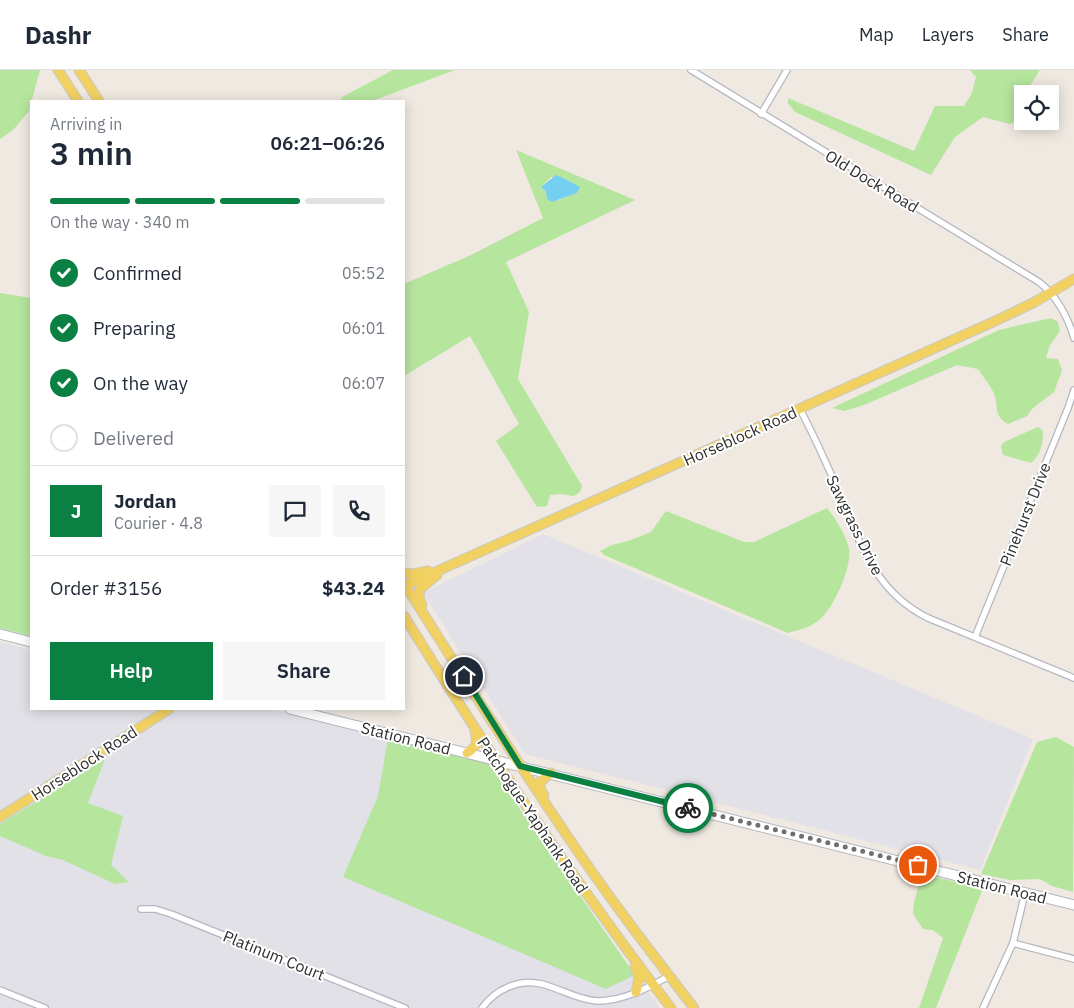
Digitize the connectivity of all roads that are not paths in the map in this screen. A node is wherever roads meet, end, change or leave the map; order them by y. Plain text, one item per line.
1 (58, 70) edge
2 (80, 70) edge
3 (691, 70) edge
4 (787, 70) edge
5 (77, 100) edge
6 (98, 100) edge
7 (761, 114) junction
8 (1074, 279) edge
9 (1051, 293) junction
10 (1074, 338) edge
11 (1074, 390) edge
12 (800, 409) junction
13 (450, 565) junction
14 (405, 573) edge
15 (405, 585) edge
16 (405, 586) edge
17 (405, 619) edge
18 (430, 624) junction
19 (0, 634) edge
20 (975, 637) junction
21 (30, 642) edge
22 (1074, 678) edge
23 (167, 710) edge
24 (294, 710) edge
25 (474, 726) junction
26 (467, 753) junction
27 (495, 760) junction
28 (520, 766) junction
29 (551, 774) junction
30 (554, 816) junction
31 (0, 817) edge
32 (1025, 893) junction
33 (1074, 905) edge
34 (141, 909) dead end
35 (1013, 943) junction
36 (624, 946) junction
37 (1074, 959) edge
38 (669, 976) junction
39 (653, 985) junction
40 (0, 990) edge
41 (636, 992) junction
42 (45, 1008) edge
43 (405, 1008) edge
44 (482, 1008) edge
45 (670, 1008) edge
46 (694, 1008) edge
47 (983, 1008) edge

1 - 5 main road
2 - 6 main road
3 - 7 street, Old Dock Road
4 - 7 street
7 - 9 street, Old Dock Road
8 - 9 main road, Horseblock Road
9 - 10 street
9 - 12 main road, Horseblock Road
11 - 20 street, Pinehurst Drive
12 - 13 main road, Horseblock Road
12 - 20 street, Sawgrass Drive
13 - 14 main road
13 - 15 main road, Horseblock Road
13 - 18 main road
16 - 18 main road, Patchogue-Yaphank Road
17 - 25 main road, Patchogue-Yaphank Road
18 - 28 main road, Patchogue-Yaphank Road
19 - 21 main road
20 - 22 street, Sawgrass Drive
23 - 31 main road, Horseblock Road
24 - 26 main road, Station Road
25 - 26 main road
25 - 27 main road, Patchogue-Yaphank Road
26 - 27 main road, Station Road
27 - 28 main road, Station Road
27 - 36 main road, Patchogue-Yaphank Road
28 - 29 main road, Station Road
28 - 30 main road, Patchogue-Yaphank Road
29 - 30 main road
29 - 32 main road, Station Road
30 - 38 main road, Patchogue-Yaphank Road
32 - 33 main road, Station Road
32 - 35 street
34 - 43 street, Platinum Court
35 - 37 street
35 - 47 street
36 - 39 main road, Patchogue-Yaphank Road
36 - 41 main road
38 - 39 street
38 - 46 main road, Patchogue-Yaphank Road
39 - 41 street
39 - 45 main road, Patchogue-Yaphank Road
40 - 42 street
41 - 44 street

